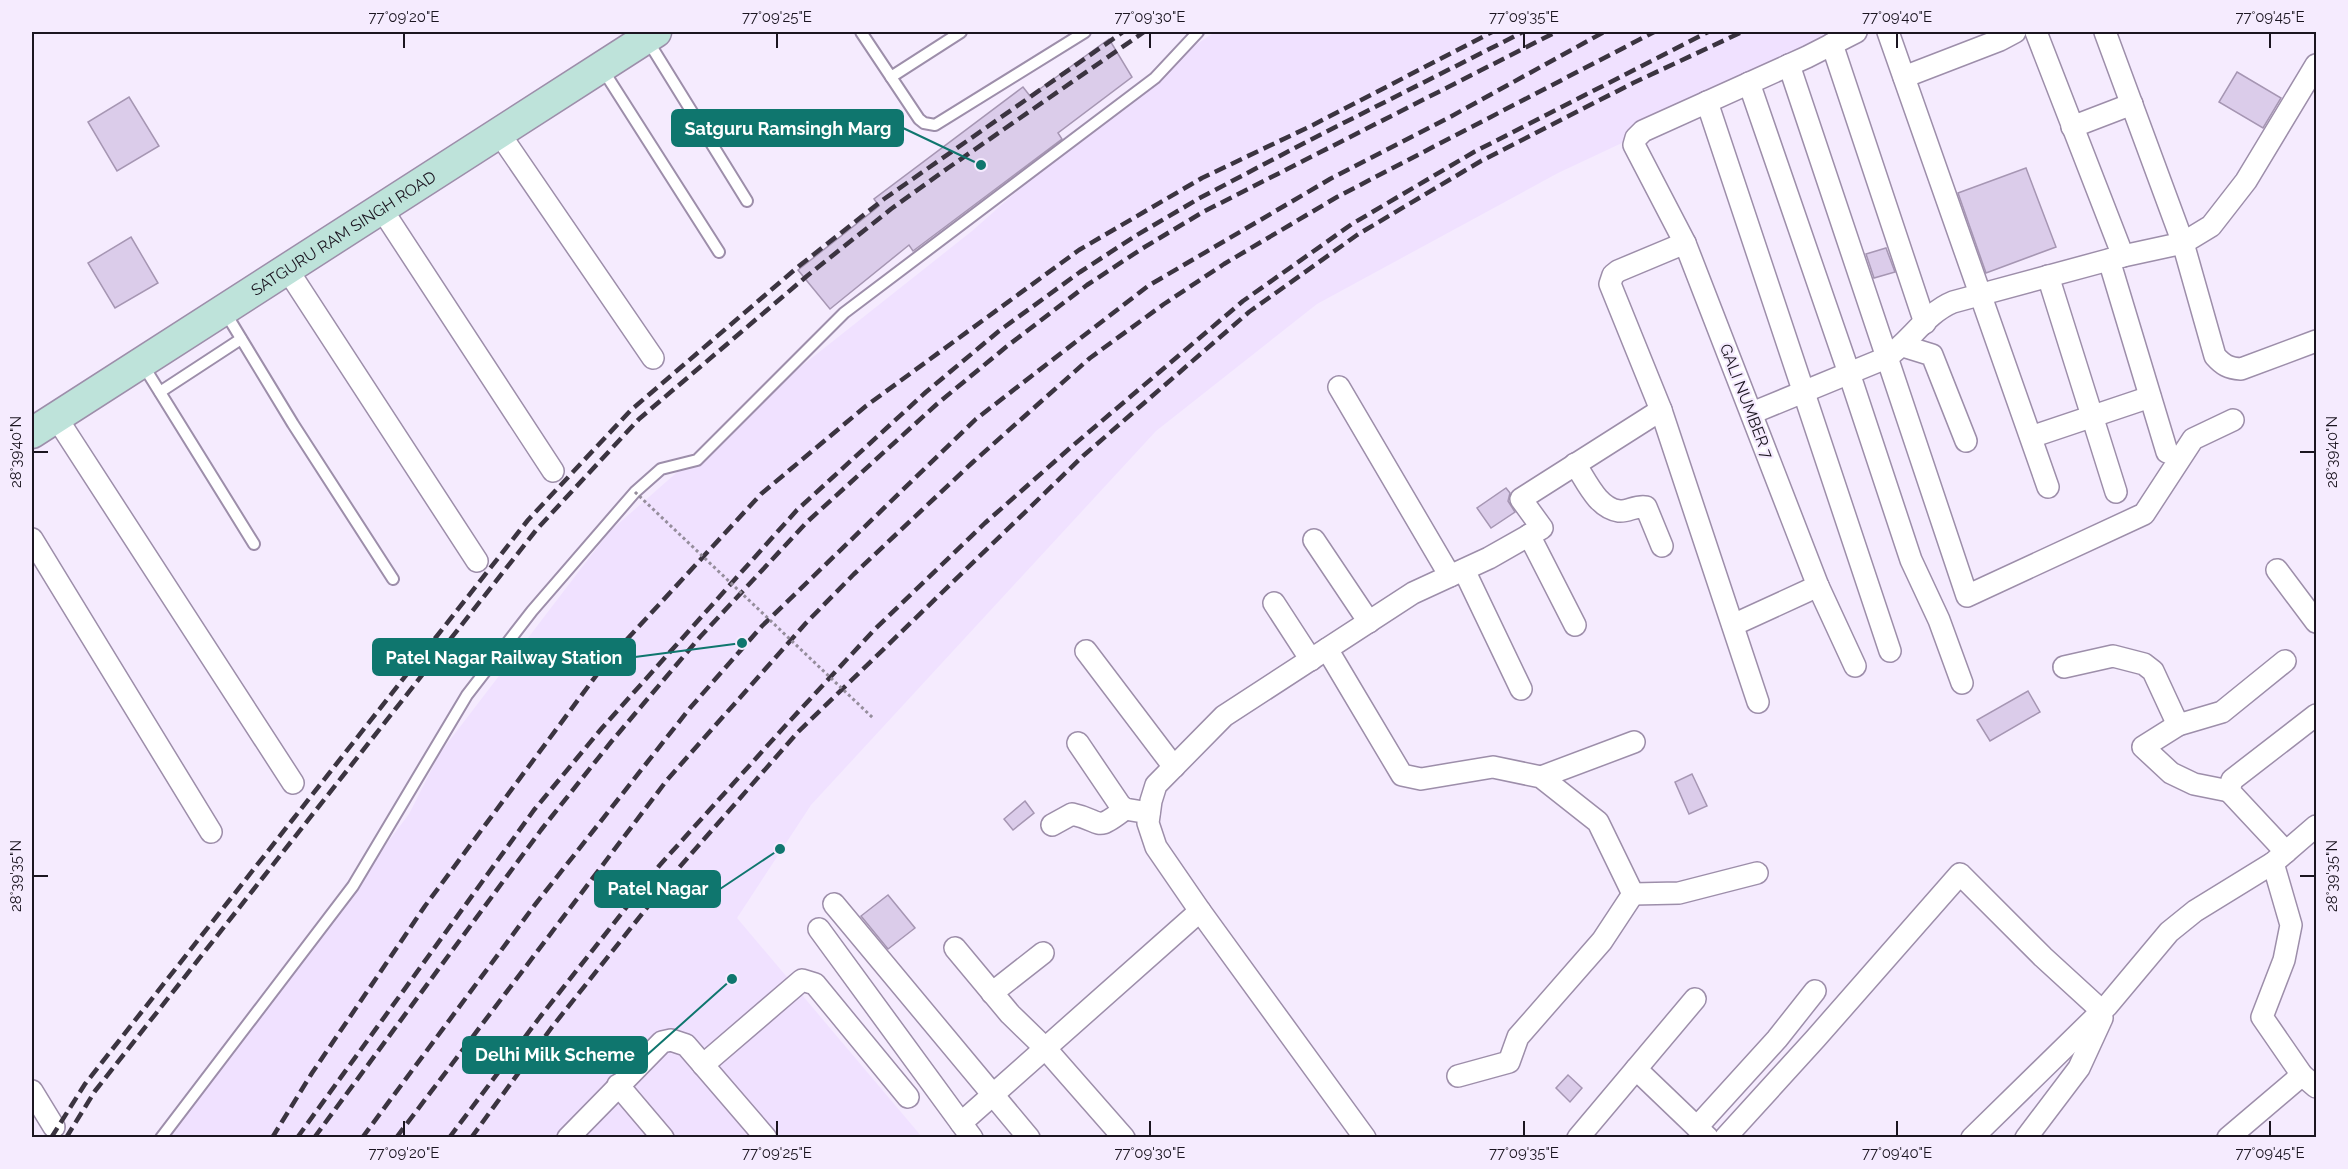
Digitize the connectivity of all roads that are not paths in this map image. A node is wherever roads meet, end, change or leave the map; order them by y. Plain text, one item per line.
1 (861, 32) edge
2 (961, 32) edge
3 (1085, 32) edge
4 (1198, 32) edge
5 (1856, 32) edge
6 (1888, 32) edge
7 (2015, 32) edge
8 (2036, 32) edge
9 (2105, 32) edge
10 (641, 34) edge
11 (1832, 44) junction
12 (1789, 65) junction
13 (2316, 65) edge
14 (601, 67) junction
15 (891, 77) junction
16 (1904, 77) junction
17 (1749, 83) junction
18 (1707, 102) junction
19 (2132, 104) junction
20 (2072, 127) junction
21 (499, 133) junction
22 (747, 201) dead end
23 (381, 208) junction
24 (1685, 243) junction
25 (2183, 243) junction
26 (719, 252) dead end
27 (2116, 258) junction
28 (287, 269) junction
29 (2048, 276) junction
30 (1981, 294) junction
31 (223, 310) junction
32 (1924, 323) junction
33 (241, 339) junction
34 (2316, 341) edge
35 (1894, 352) junction
36 (653, 358) dead end
37 (142, 362) junction
38 (1849, 373) junction
39 (1339, 387) dead end
40 (160, 392) junction
41 (1804, 392) junction
42 (2150, 397) junction
43 (1661, 410) junction
44 (1752, 413) junction
45 (2092, 417) junction
46 (2233, 420) dead end
47 (40, 421) edge
48 (2031, 437) junction
49 (1966, 441) dead end
50 (2167, 452) dead end
51 (1575, 464) junction
52 (553, 471) dead end
53 (2048, 487) dead end
54 (2116, 492) dead end
55 (1530, 535) junction
56 (32, 539) edge
57 (1314, 540) dead end
58 (254, 544) dead end
59 (1662, 546) dead end
60 (477, 561) dead end
61 (2277, 570) dead end
62 (1457, 573) junction
63 (393, 579) dead end
64 (1818, 586) junction
65 (1274, 603) dead end
66 (1369, 622) junction
67 (2316, 622) edge
68 (1575, 625) dead end
69 (1734, 625) junction
70 (1086, 651) dead end
71 (1890, 651) dead end
72 (1319, 654) junction
73 (2285, 661) dead end
74 (1856, 666) dead end
75 (2064, 667) dead end
76 (1962, 683) dead end
77 (1521, 689) dead end
78 (1758, 702) dead end
79 (2316, 715) edge
80 (2178, 725) junction
81 (1634, 742) dead end
82 (1078, 743) dead end
83 (1174, 767) junction
84 (1541, 777) junction
85 (293, 783) dead end
86 (2229, 791) junction
87 (1125, 809) junction
88 (1149, 813) junction
89 (1052, 825) dead end
90 (2316, 826) edge
91 (212, 832) dead end
92 (2279, 857) junction
93 (1757, 873) dead end
94 (1633, 894) junction
95 (834, 904) dead end
96 (1200, 911) junction
97 (819, 929) dead end
98 (955, 948) dead end
99 (1043, 953) dead end
100 (1815, 991) dead end
101 (992, 993) junction
102 (1695, 999) dead end
103 (2105, 1009) junction
104 (1045, 1048) junction
105 (703, 1065) junction
106 (1636, 1069) junction
107 (1458, 1076) dead end
108 (2309, 1081) edge
109 (618, 1085) junction
110 (32, 1091) edge
111 (993, 1095) junction
112 (908, 1097) dead end
113 (54, 1127) dead end
114 (966, 1130) edge
115 (1702, 1132) edge
116 (161, 1137) edge
117 (568, 1137) edge
118 (663, 1137) edge
119 (766, 1137) edge
120 (1029, 1137) edge
121 (1124, 1137) edge
122 (1365, 1137) edge
123 (1578, 1137) edge
124 (1725, 1137) edge
125 (1972, 1137) edge
126 (2026, 1137) edge
127 (2228, 1137) edge

1 - 15 lane
2 - 15 lane
3 - 15 lane
4 - 116 lane
5 - 11 street
6 - 16 street
7 - 16 street
8 - 20 street
9 - 19 street
10 - 14 street, SATGURU RAM SINGH ROAD
10 - 22 lane
10 - 47 street, SATGURU RAM SINGH ROAD
11 - 12 street
11 - 32 street
12 - 17 street
12 - 35 street
13 - 25 street
14 - 21 street, SATGURU RAM SINGH ROAD
14 - 26 lane
16 - 30 street
17 - 18 street
17 - 38 street
18 - 24 street, GALI NUMBER 7
18 - 41 street
19 - 20 street
19 - 25 street
20 - 27 street
21 - 23 street, SATGURU RAM SINGH ROAD
21 - 36 street
23 - 28 street, SATGURU RAM SINGH ROAD
23 - 52 street
24 - 43 street
24 - 44 street, GALI NUMBER 7
25 - 27 street
25 - 34 street
27 - 29 street
27 - 42 street
28 - 31 street, SATGURU RAM SINGH ROAD
28 - 60 street
29 - 30 street
29 - 45 street
30 - 32 street
30 - 48 street
31 - 33 lane
31 - 37 street, SATGURU RAM SINGH ROAD
32 - 35 street
33 - 40 lane
33 - 63 lane
35 - 38 street
35 - 46 street
35 - 49 street
37 - 40 lane
37 - 47 street, SATGURU RAM SINGH ROAD
38 - 41 street
38 - 76 street
39 - 62 street
40 - 58 lane
41 - 44 street
41 - 71 street
42 - 45 street
42 - 50 street
43 - 51 street
43 - 69 street
44 - 64 street, GALI NUMBER 7
45 - 48 street
45 - 54 street
47 - 85 street
48 - 53 street
51 - 55 street
51 - 59 street
55 - 62 street
55 - 68 street
56 - 91 street
57 - 66 street
61 - 67 street
62 - 66 street
62 - 77 street
64 - 69 street
64 - 74 street, GALI NUMBER 7
65 - 72 street
66 - 72 street
69 - 78 street
70 - 83 street
72 - 83 street
72 - 84 street
73 - 80 street
75 - 80 street
79 - 86 street
80 - 86 street
81 - 84 street
82 - 87 street
83 - 88 street
84 - 94 street
86 - 92 street
87 - 88 street
87 - 89 street
88 - 96 street
90 - 92 street
92 - 103 street
92 - 108 street
93 - 94 street
94 - 107 street
95 - 111 street
96 - 104 street
96 - 122 street
97 - 114 street
98 - 101 street
99 - 101 street
100 - 115 street
101 - 104 street
102 - 106 street
103 - 124 street
103 - 125 street
103 - 126 street
104 - 111 street
104 - 121 street
105 - 109 street
105 - 112 street
105 - 119 street
106 - 115 street
106 - 123 street
108 - 127 street
109 - 117 street
109 - 118 street
110 - 113 street
111 - 114 street
111 - 120 street

